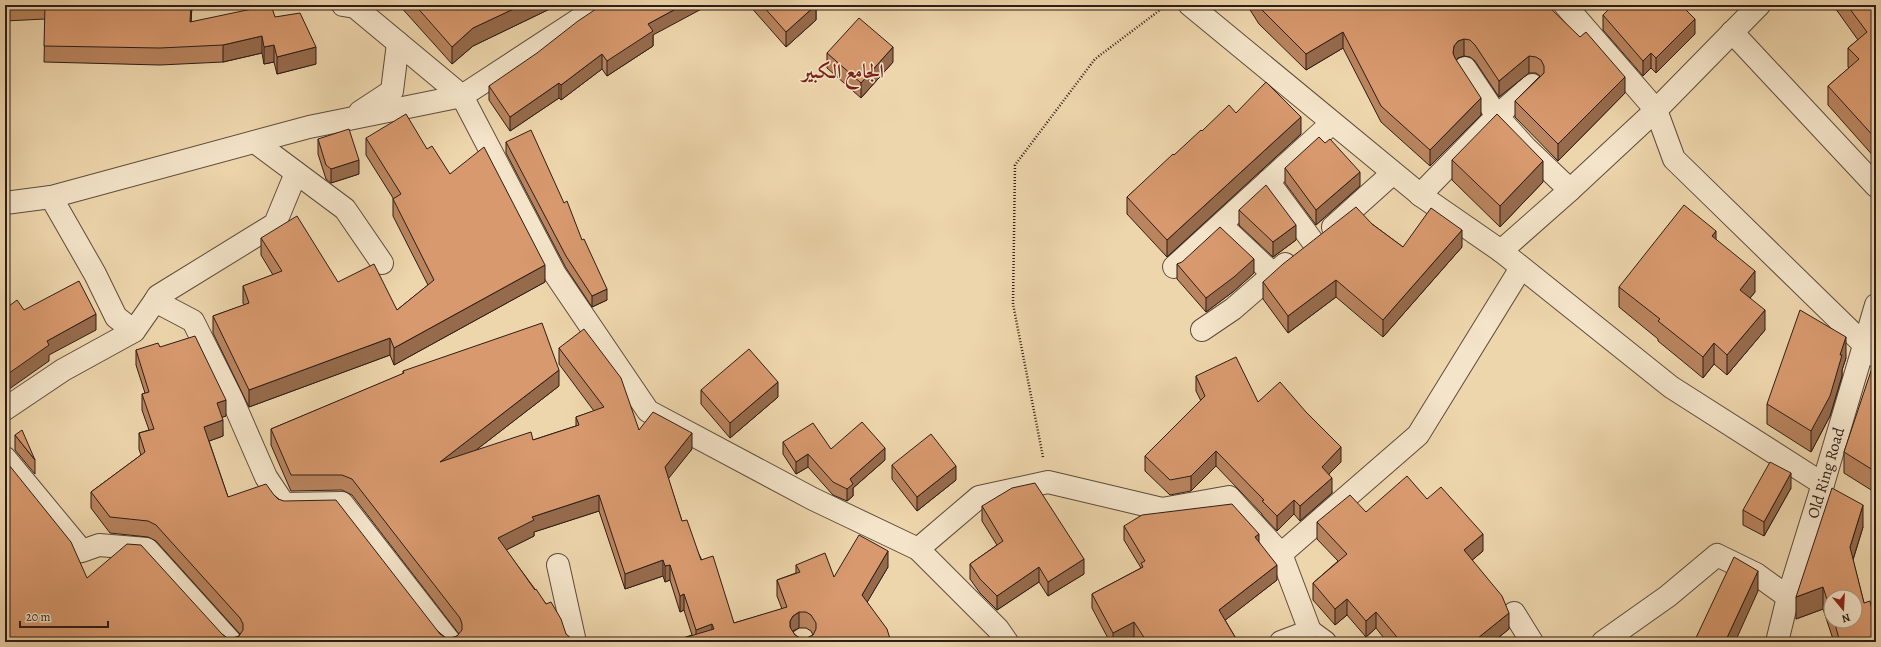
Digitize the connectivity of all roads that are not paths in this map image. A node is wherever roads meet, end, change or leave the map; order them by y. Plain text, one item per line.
1 (344, 5) edge
2 (601, 5) edge
3 (1190, 5) edge
4 (1565, 5) edge
5 (1759, 5) edge
6 (1732, 32) junction
7 (398, 43) junction
8 (1465, 68) dead end
9 (1532, 85) edge
10 (462, 96) junction
11 (1656, 110) junction
12 (1497, 116) junction
13 (348, 120) junction
14 (1332, 123) junction
15 (255, 142) junction
16 (296, 173) junction
17 (1393, 173) junction
18 (1268, 181) junction
19 (1876, 186) edge
20 (1570, 190) junction
21 (1420, 195) junction
22 (51, 197) junction
23 (5, 203) edge
24 (1221, 225) junction
25 (1313, 242) junction
26 (1501, 251) junction
27 (382, 263) dead end
28 (1174, 267) dead end
29 (1521, 268) junction
30 (1273, 274) junction
31 (155, 300) junction
32 (1876, 305) edge
33 (1202, 330) dead end
34 (134, 331) junction
35 (1870, 351) edge
36 (5, 410) edge
37 (5, 458) edge
38 (1823, 484) junction
39 (918, 549) junction
40 (1281, 554) junction
41 (558, 565) dead end
42 (1788, 597) junction
43 (1514, 613) dead end
44 (1317, 637) edge
45 (232, 642) edge
46 (450, 642) edge
47 (575, 642) edge
48 (1007, 642) edge
49 (1281, 642) edge
50 (1532, 642) edge
51 (1603, 642) edge
52 (1777, 642) edge

1 - 7 street
2 - 10 street
3 - 14 street
4 - 11 street
5 - 6 street
6 - 11 street
6 - 19 street
7 - 10 street
7 - 13 street
8 - 12 street
9 - 12 street
10 - 13 street
10 - 39 street
11 - 20 street
11 - 35 street
12 - 20 street
12 - 21 street
13 - 15 street
14 - 17 street
14 - 18 street
15 - 16 street
15 - 22 street
16 - 27 street
16 - 31 street
17 - 21 street
17 - 25 street
18 - 24 street
18 - 25 street
20 - 26 street
21 - 26 street
22 - 23 street
22 - 34 street
24 - 28 street
24 - 30 street
25 - 30 street
26 - 29 street
29 - 38 street
29 - 40 street
30 - 33 street
31 - 34 street
31 - 46 street
32 - 35 street, Old Ring Road
34 - 36 street
35 - 38 street, Old Ring Road
37 - 45 street
38 - 42 street, Old Ring Road
39 - 40 street
39 - 48 street
40 - 44 street
41 - 47 street
42 - 51 street
42 - 52 street, Old Ring Road
43 - 50 street
44 - 49 street

